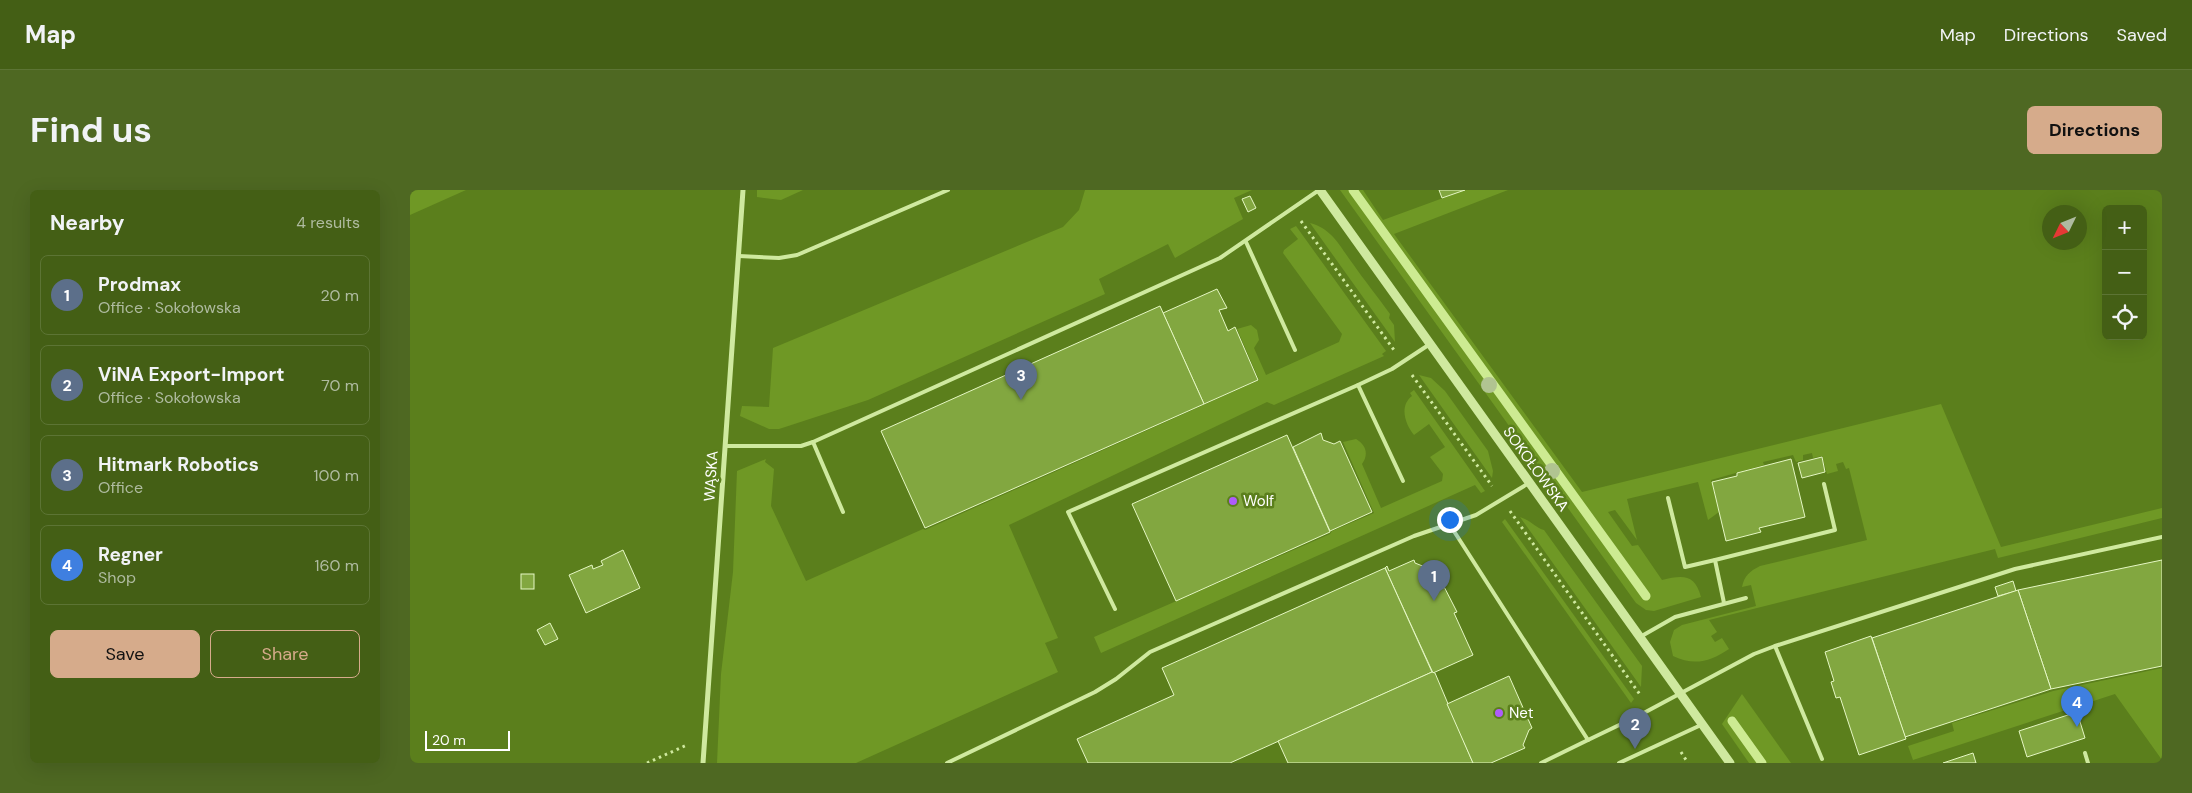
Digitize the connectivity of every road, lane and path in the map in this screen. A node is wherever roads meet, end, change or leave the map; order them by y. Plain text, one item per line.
1 (743, 190) edge
2 (948, 190) edge
3 (1320, 190) edge
4 (1292, 208) junction
5 (1246, 242) junction
6 (739, 256) junction
7 (1430, 344) junction
8 (1295, 350) dead end
9 (1403, 362) junction
10 (1358, 385) junction
11 (813, 442) junction
12 (725, 446) junction
13 (1403, 482) dead end
14 (1529, 483) junction
15 (1824, 484) dead end
16 (1668, 498) dead end
17 (1502, 500) junction
18 (843, 512) dead end
19 (1450, 525) junction
20 (2162, 537) edge
21 (1715, 560) junction
22 (1746, 598) dead end
23 (1724, 603) junction
24 (1115, 609) dead end
25 (1640, 637) junction
26 (1775, 646) junction
27 (1681, 694) junction
28 (1651, 710) junction
29 (1702, 724) junction
30 (1671, 739) junction
31 (1588, 740) junction
32 (704, 742) junction
33 (2085, 753) dead end
34 (1822, 759) dead end
35 (647, 763) edge
36 (703, 763) edge
37 (948, 763) edge
38 (1541, 763) edge
39 (1619, 763) edge
40 (1688, 763) edge
41 (1730, 763) edge
42 (2088, 763) edge

1 - 6 street, WĄSKA
2 - 6 lane
3 - 4 lane
3 - 7 street, SOKOŁOWSKA
4 - 5 lane
4 - 9 path
5 - 8 lane
5 - 11 lane
6 - 12 street, WĄSKA
7 - 9 lane
7 - 14 street, SOKOŁOWSKA
9 - 10 lane
9 - 17 path
10 - 13 lane
10 - 24 lane
11 - 12 lane
11 - 18 lane
12 - 32 street, WĄSKA
14 - 17 lane
14 - 25 street, SOKOŁOWSKA
15 - 21 lane
16 - 21 lane
17 - 19 lane
17 - 28 path
19 - 31 lane
19 - 37 lane
20 - 26 lane
21 - 23 lane
22 - 23 lane
23 - 25 lane
25 - 27 street, SOKOŁOWSKA
26 - 27 lane
26 - 34 lane
27 - 28 lane
27 - 29 street, SOKOŁOWSKA
28 - 31 lane
29 - 30 lane
29 - 41 street, SOKOŁOWSKA
30 - 39 lane
30 - 40 path
31 - 38 lane
32 - 35 path
32 - 36 street, WĄSKA
33 - 42 lane

